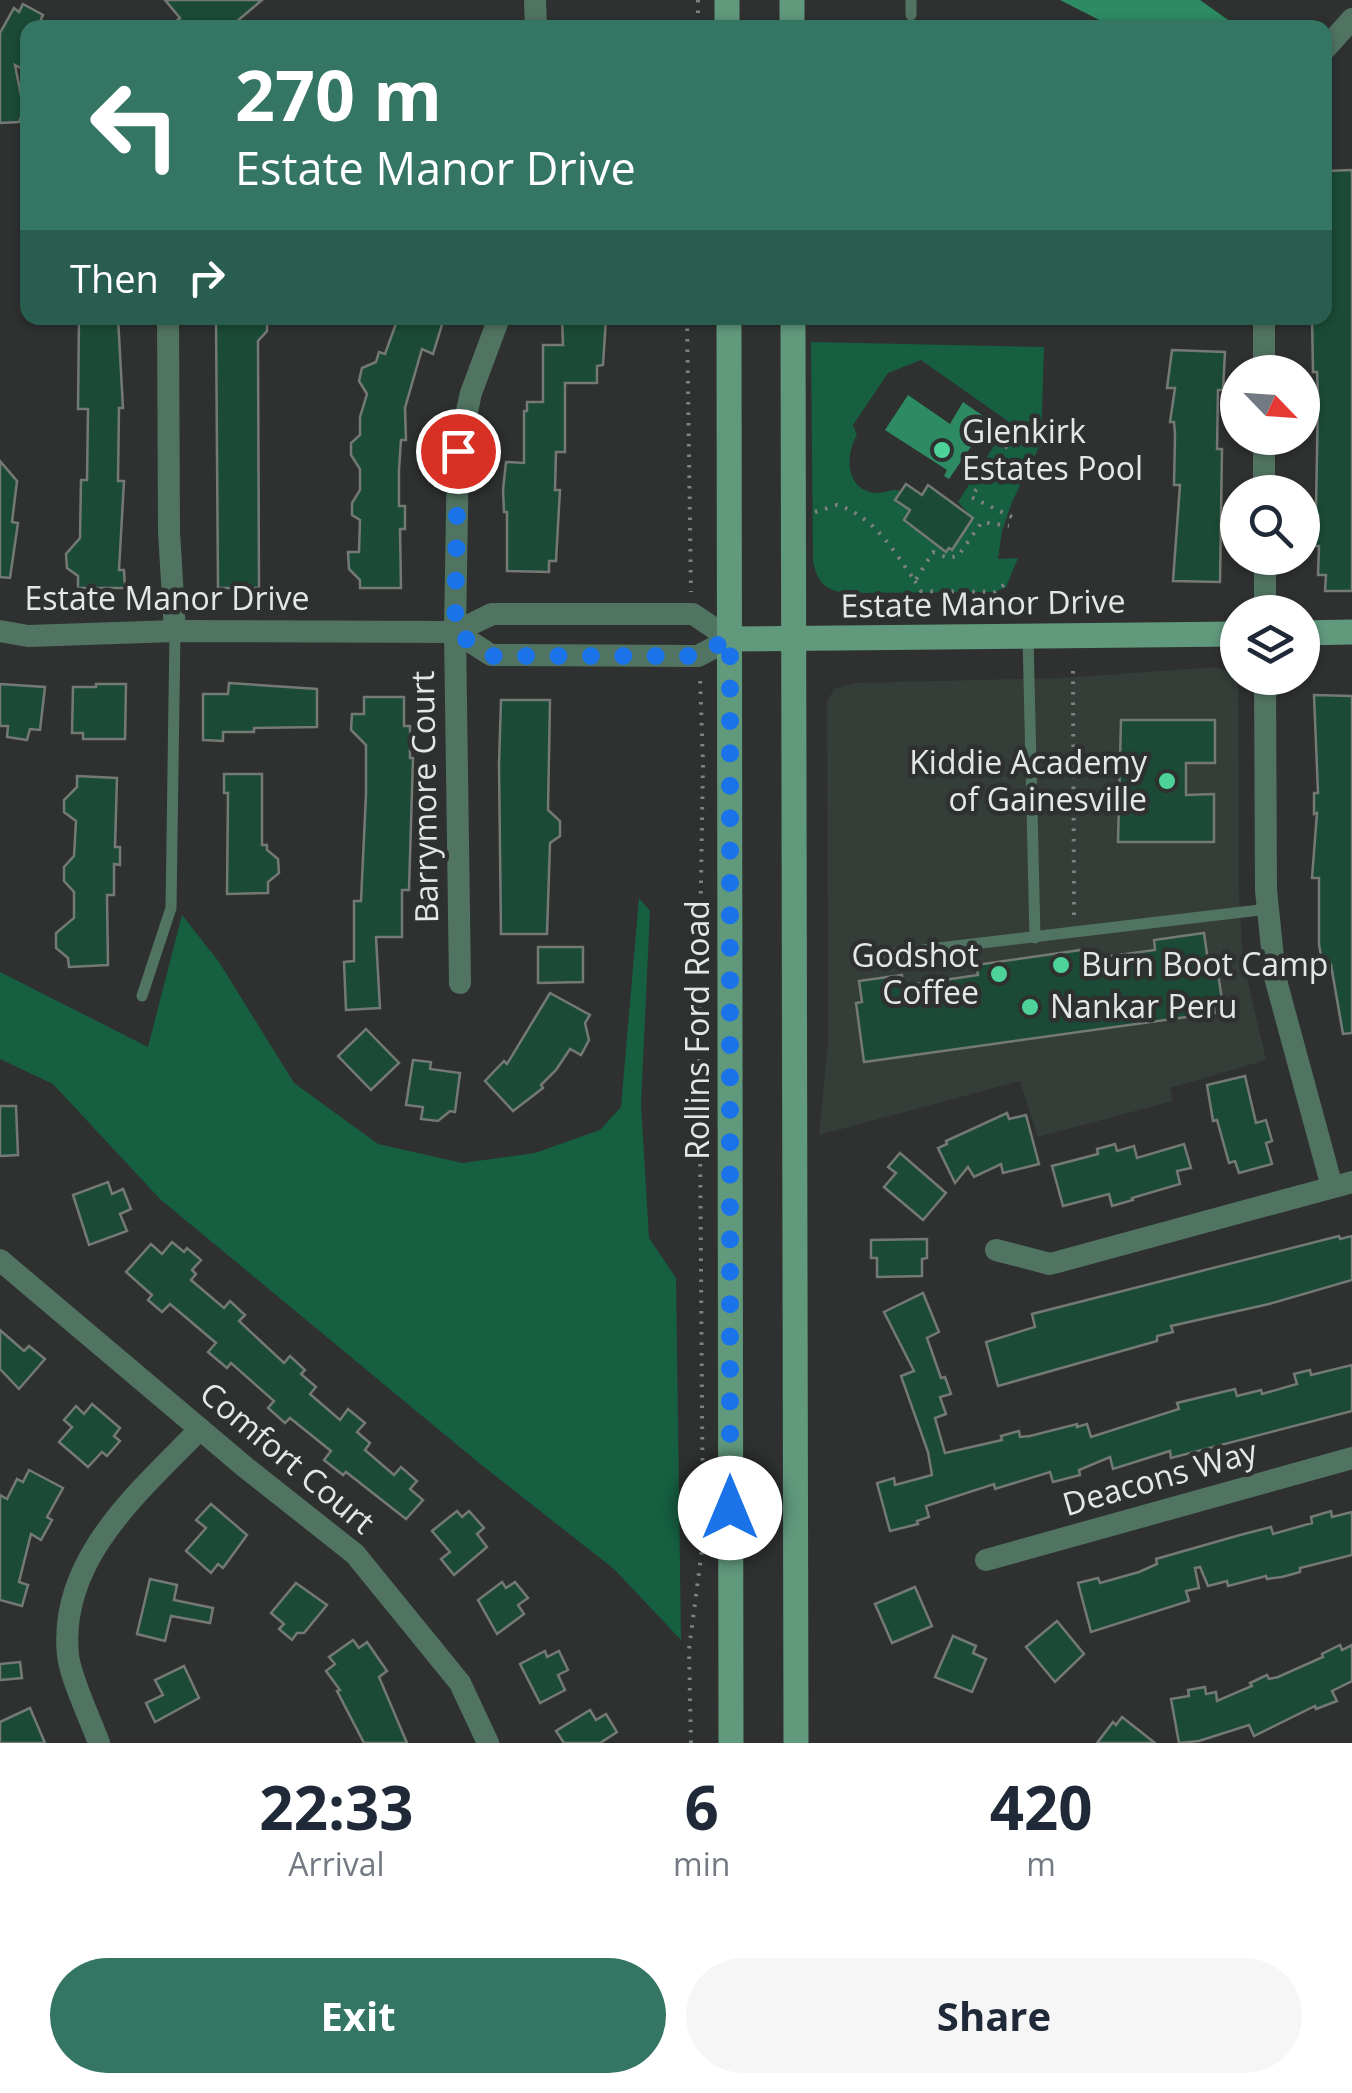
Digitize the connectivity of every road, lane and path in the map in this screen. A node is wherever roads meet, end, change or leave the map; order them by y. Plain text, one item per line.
1 (911, 0) edge
2 (911, 15) dead end
3 (1352, 18) edge
4 (1332, 41) edge
5 (168, 325) edge
6 (496, 325) edge
7 (688, 325) edge
8 (728, 325) edge
9 (792, 325) edge
10 (1264, 325) edge
11 (1264, 355) edge
12 (1046, 444) dead end
13 (964, 493) dead end
14 (971, 497) junction
15 (814, 512) dead end
16 (1012, 517) dead end
17 (1009, 526) dead end
18 (937, 546) dead end
19 (932, 552) junction
20 (1010, 580) dead end
21 (915, 581) junction
22 (689, 582) dead end
23 (0, 631) edge
24 (175, 631) junction
25 (455, 632) junction
26 (1352, 632) edge
27 (1320, 633) edge
28 (1220, 634) edge
29 (1028, 636) junction
30 (730, 638) junction
31 (794, 639) junction
32 (1073, 671) dead end
33 (702, 692) dead end
34 (1266, 695) edge
35 (1268, 909) junction
36 (1075, 933) junction
37 (1034, 938) junction
38 (888, 954) dead end
39 (460, 983) dead end
40 (142, 996) dead end
41 (1342, 1184) edge
42 (996, 1250) dead end
43 (0, 1260) edge
44 (200, 1428) junction
45 (1352, 1458) edge
46 (986, 1560) dead end
47 (100, 1743) edge
48 (488, 1743) edge
49 (691, 1743) edge
50 (730, 1743) edge
51 (796, 1743) edge

1 - 2 lane
3 - 4 street
5 - 24 street
6 - 25 street, Barrymore Court
7 - 22 path
8 - 30 main road, Rollins Ford Road
9 - 31 main road
10 - 11 street
12 - 14 path
13 - 14 path
14 - 16 path
15 - 21 path
17 - 19 path
18 - 19 path
19 - 21 path
20 - 21 path
23 - 24 street, Estate Manor Drive
24 - 25 street, Estate Manor Drive
24 - 40 lane
25 - 30 street, Estate Manor Drive
25 - 30 street, Estate Manor Drive
25 - 39 street, Barrymore Court
26 - 27 main road
28 - 29 main road, Estate Manor Drive
29 - 31 main road, Estate Manor Drive
29 - 37 lane
30 - 31 main road, Estate Manor Drive
30 - 50 main road, Rollins Ford Road
31 - 51 main road
32 - 36 path
33 - 49 path
34 - 35 street
35 - 36 lane
35 - 41 street
36 - 37 lane
37 - 38 lane
41 - 42 street
43 - 44 street, Comfort Court
44 - 47 street
44 - 48 street, Comfort Court
45 - 46 street, Deacons Way

